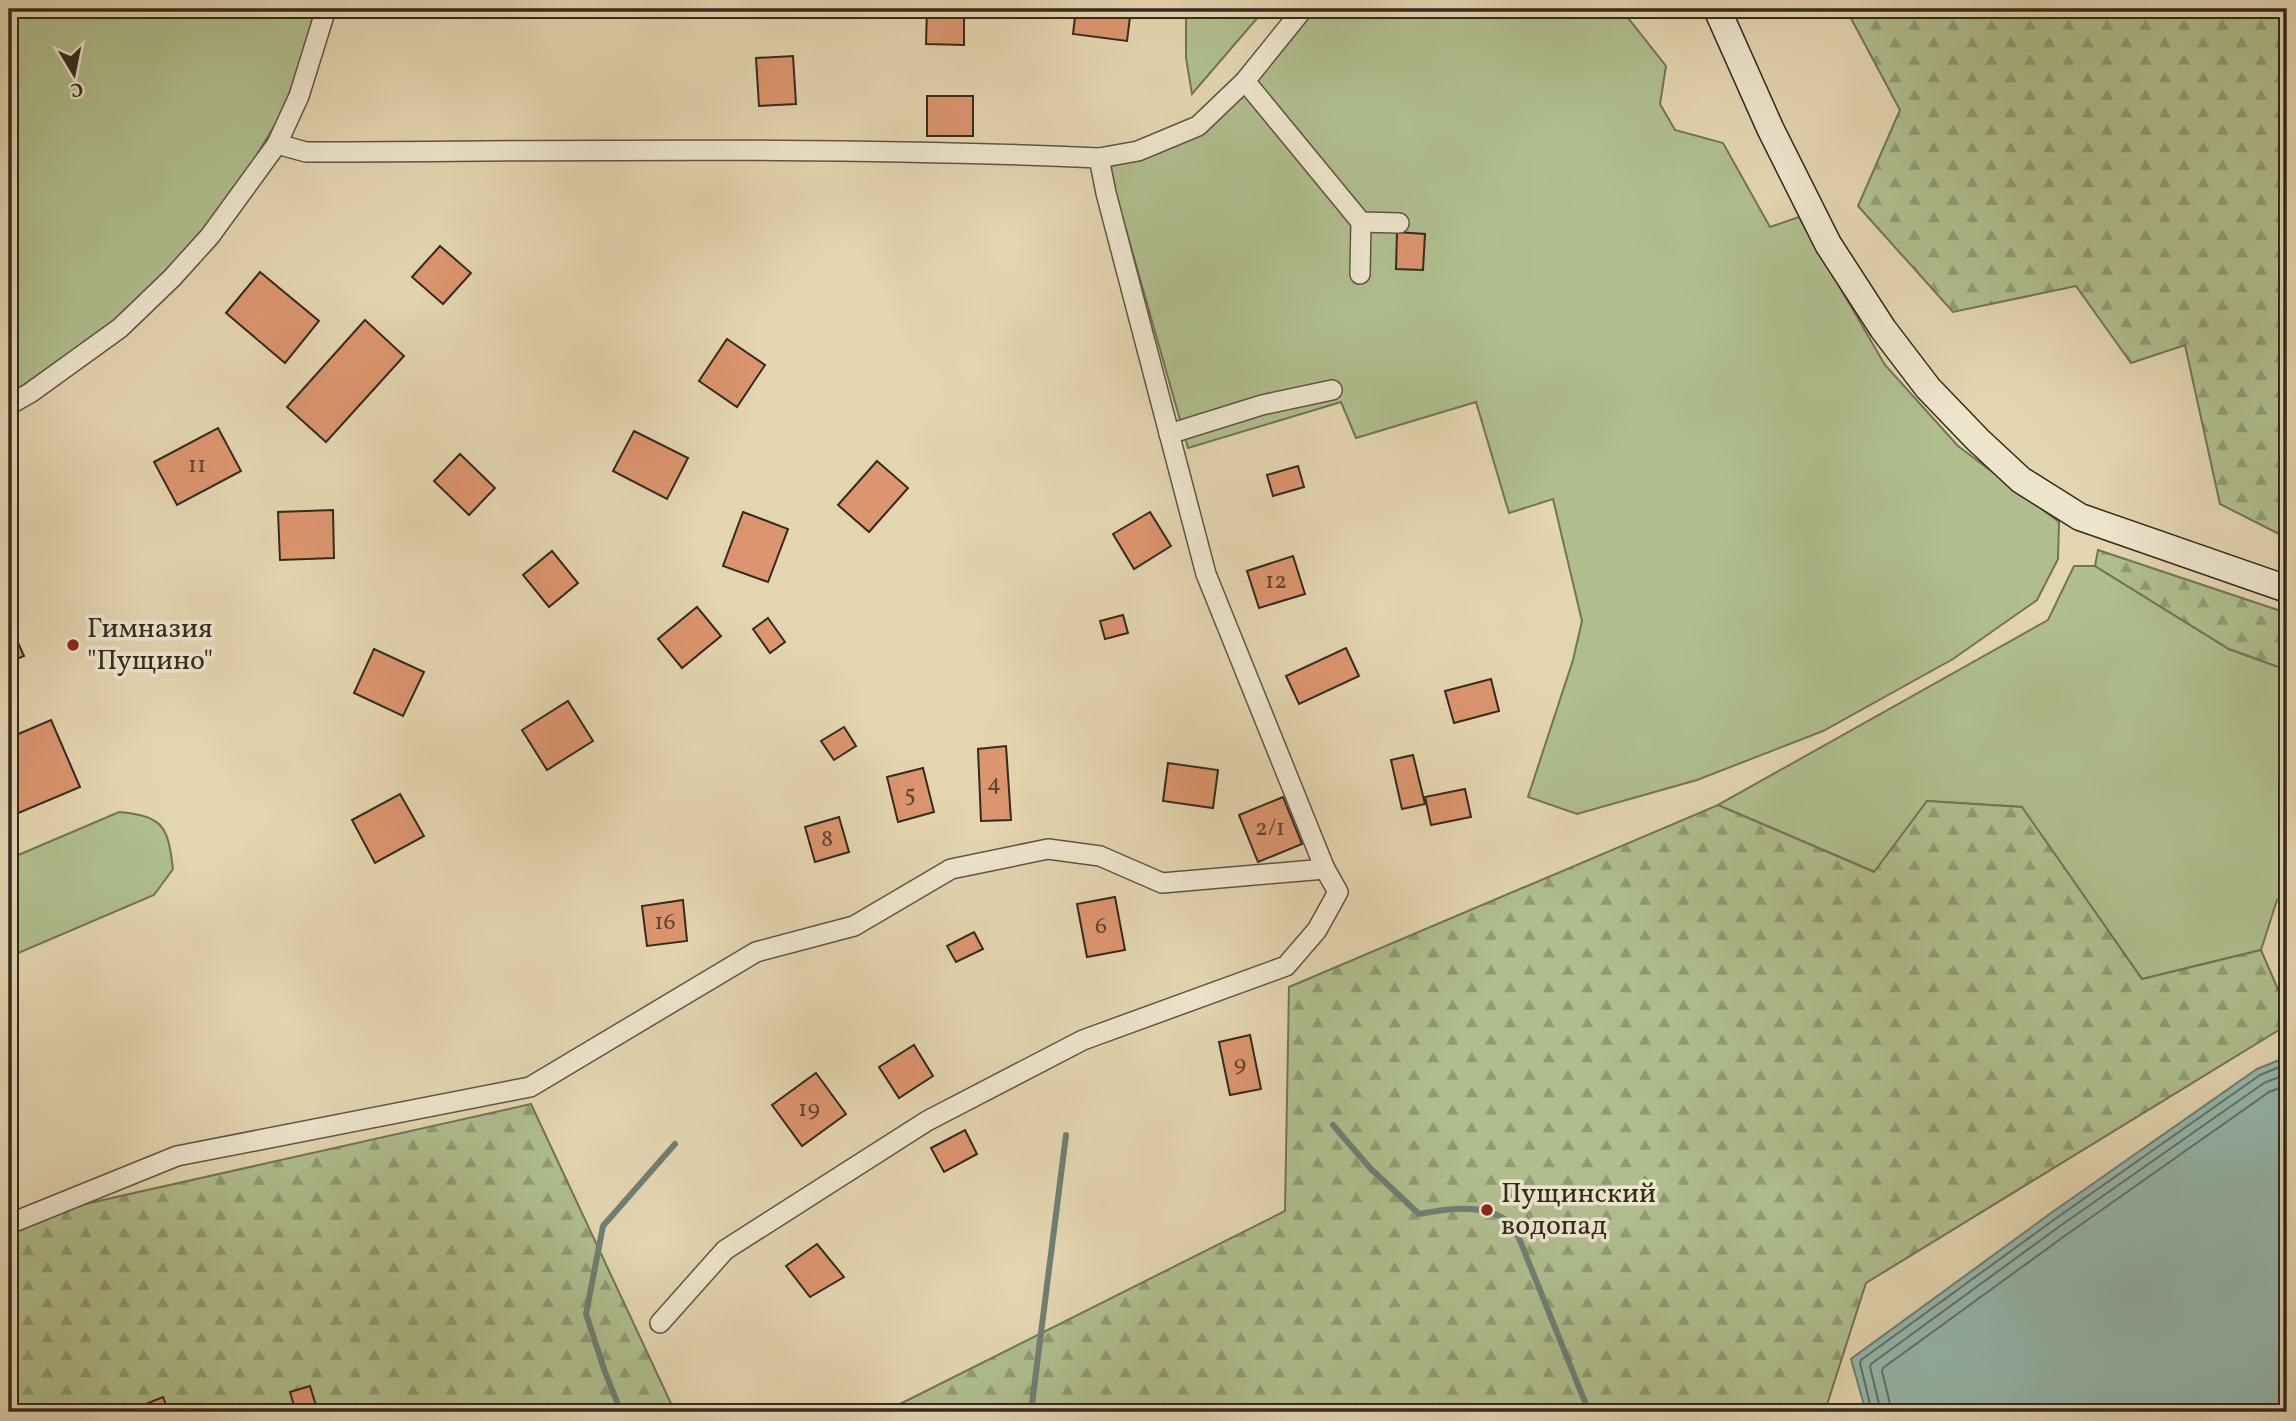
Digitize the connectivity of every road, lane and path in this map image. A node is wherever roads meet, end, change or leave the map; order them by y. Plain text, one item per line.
1 (326, 9) edge
2 (1303, 9) edge
3 (1717, 9) edge
4 (1245, 81) junction
5 (277, 144) junction
6 (1099, 158) junction
7 (1361, 222) junction
8 (1399, 223) dead end
9 (1360, 274) dead end
10 (1332, 390) dead end
11 (9, 405) edge
12 (1169, 434) junction
13 (2287, 589) edge
14 (1325, 869) junction
15 (9, 1224) edge
16 (660, 1323) dead end

1 - 5 street
2 - 4 street
3 - 13 street
4 - 6 street
4 - 7 street
5 - 6 street
5 - 11 street
6 - 12 street
7 - 8 street
7 - 9 street
10 - 12 street
12 - 14 street
14 - 15 street
14 - 16 street

